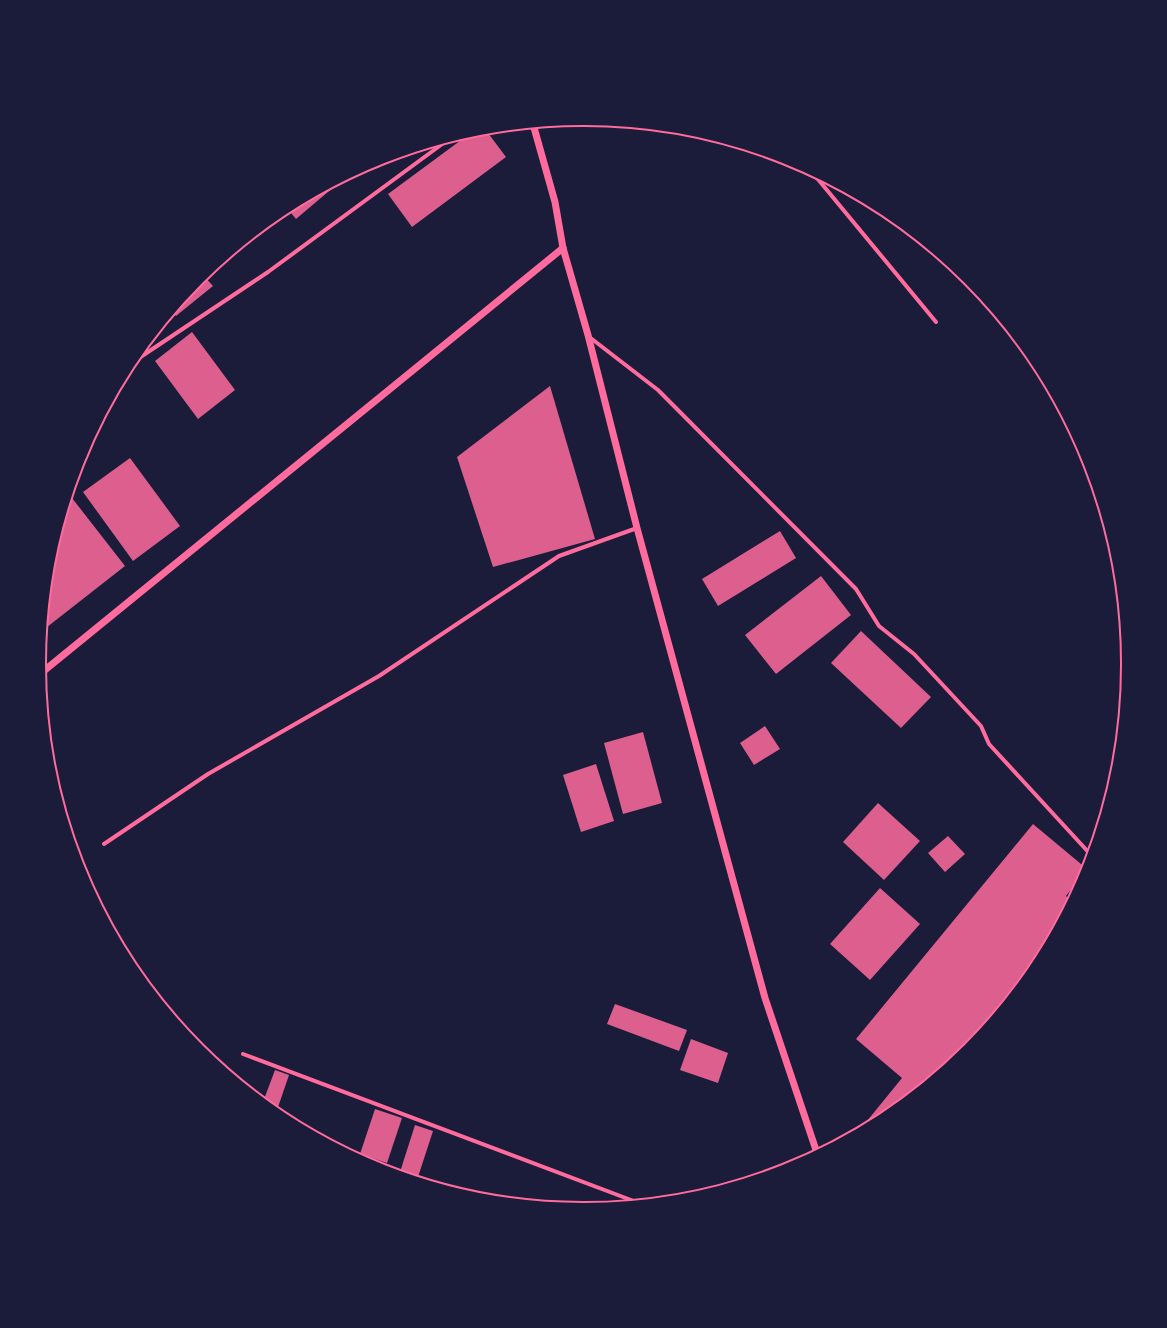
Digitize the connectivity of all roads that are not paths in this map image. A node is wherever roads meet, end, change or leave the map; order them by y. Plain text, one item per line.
1 (534, 129) edge
2 (436, 147) edge
3 (820, 181) edge
4 (564, 248) junction
5 (936, 322) dead end
6 (588, 335) junction
7 (145, 354) edge
8 (637, 528) junction
9 (46, 669) edge
10 (104, 844) dead end
11 (1087, 851) edge
12 (243, 1054) dead end
13 (816, 1149) edge
14 (629, 1199) edge

1 - 4 street
2 - 7 street
3 - 5 street
4 - 6 street
4 - 9 street
6 - 8 street
6 - 11 street
8 - 10 street
8 - 13 street
12 - 14 street

